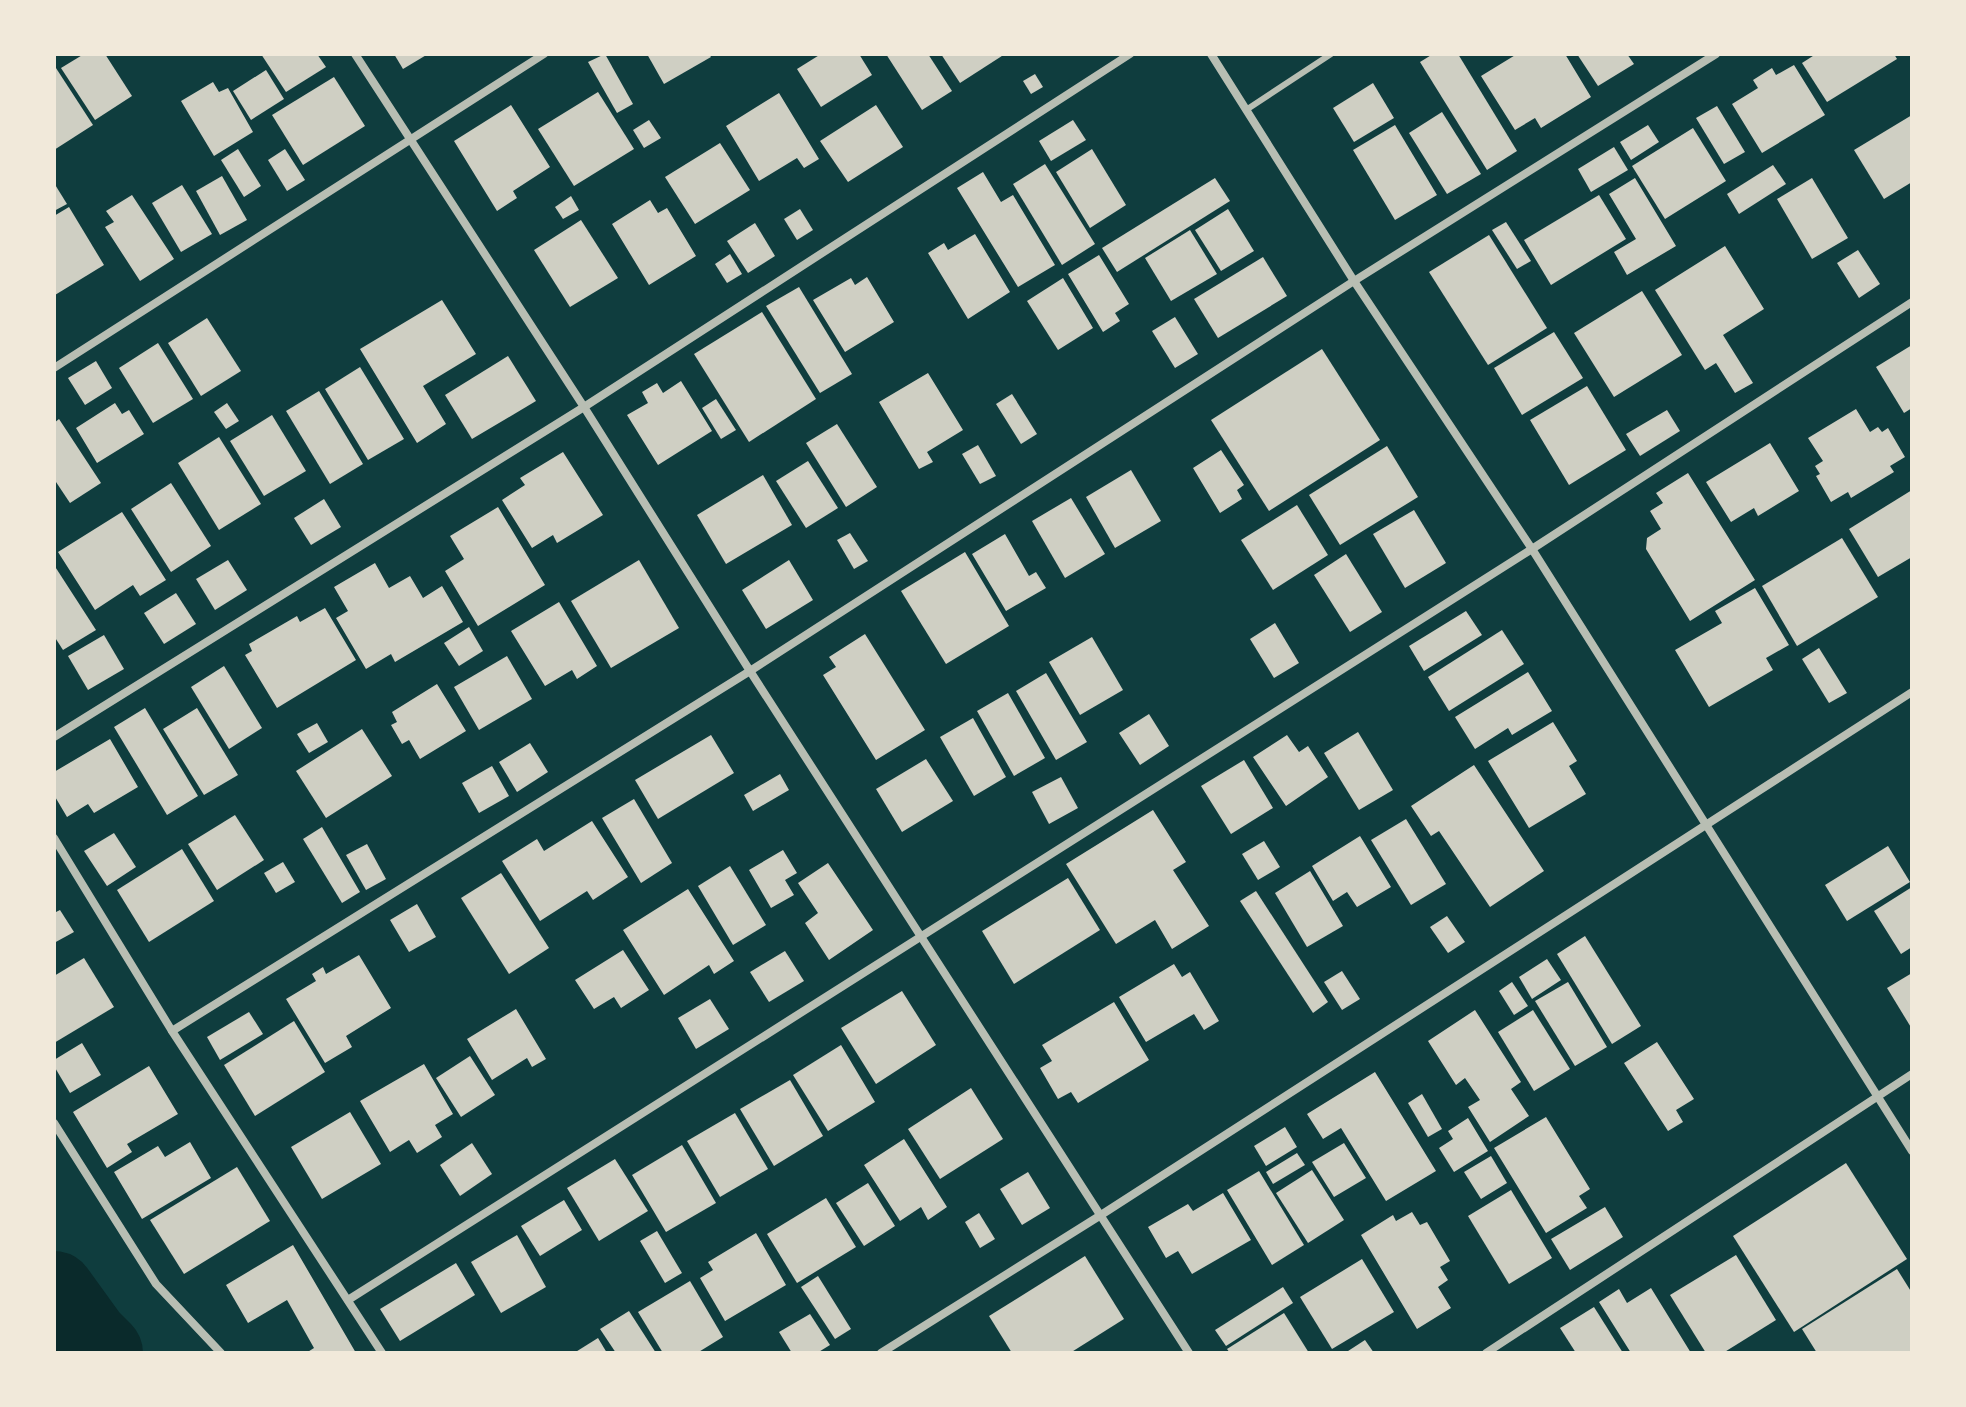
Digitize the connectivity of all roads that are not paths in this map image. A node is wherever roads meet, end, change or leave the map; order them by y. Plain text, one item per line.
1 (355, 54) edge
2 (544, 54) edge
3 (1130, 54) edge
4 (1211, 54) edge
5 (1331, 54) edge
6 (1716, 54) edge
7 (1246, 110) junction
8 (411, 140) junction
9 (1354, 281) junction
10 (1912, 302) edge
11 (54, 368) edge
12 (584, 407) junction
13 (1532, 549) junction
14 (750, 671) junction
15 (1912, 692) edge
16 (54, 737) edge
17 (1705, 825) junction
18 (54, 838) edge
19 (923, 937) junction
20 (172, 1031) junction
21 (1912, 1074) edge
22 (1876, 1097) junction
23 (54, 1123) edge
24 (1912, 1151) edge
25 (1101, 1215) junction
26 (348, 1300) junction
27 (221, 1353) edge
28 (382, 1353) edge
29 (881, 1353) edge
30 (1189, 1353) edge
31 (1486, 1353) edge

1 - 8 street
2 - 8 street
3 - 12 street
4 - 7 street
5 - 7 lane
6 - 9 street
7 - 9 street
8 - 11 street
8 - 12 street
9 - 13 street
9 - 14 street
10 - 13 street
12 - 14 street
12 - 16 street
13 - 17 street
13 - 19 street
14 - 19 street
14 - 20 street
15 - 17 street
17 - 22 street
17 - 25 street
18 - 20 street
19 - 25 street
19 - 26 street
20 - 26 street
21 - 22 street
22 - 24 street
22 - 31 street
23 - 27 street
25 - 29 street
25 - 30 street
26 - 28 street

